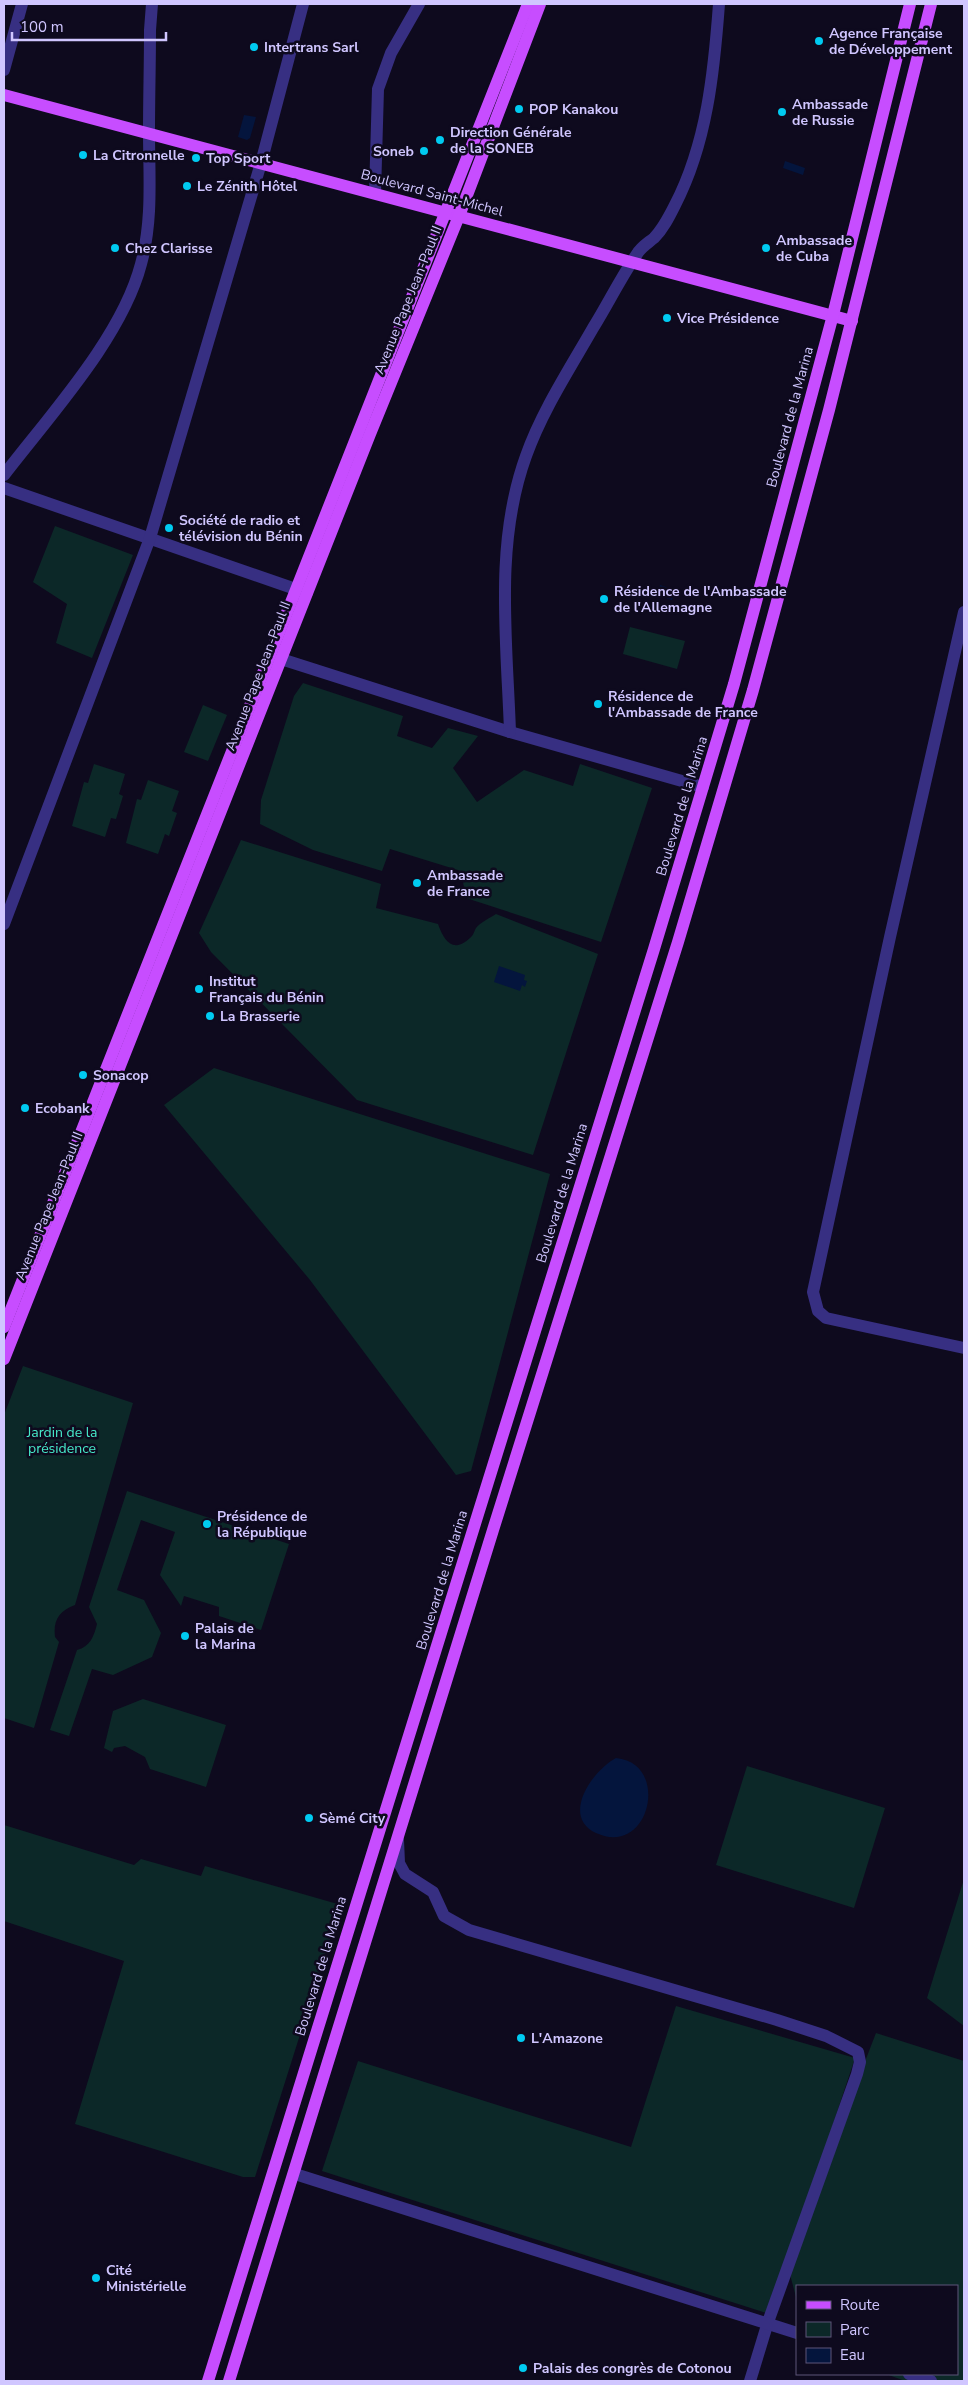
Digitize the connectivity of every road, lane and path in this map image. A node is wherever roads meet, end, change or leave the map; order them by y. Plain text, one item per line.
1 (22, 4) edge
2 (152, 4) edge
3 (303, 4) edge
4 (419, 4) edge
5 (528, 4) edge
6 (540, 4) edge
7 (719, 4) edge
8 (910, 4) edge
9 (931, 4) edge
10 (4, 70) edge
11 (4, 94) edge
12 (149, 133) junction
13 (261, 163) junction
14 (375, 193) junction
15 (453, 214) junction
16 (633, 262) junction
17 (833, 315) junction
18 (852, 321) junction
19 (4, 475) edge
20 (4, 488) edge
21 (150, 538) junction
22 (301, 591) junction
23 (964, 612) edge
24 (281, 658) junction
25 (510, 732) junction
26 (704, 787) junction
27 (4, 924) edge
28 (83, 1143) junction
29 (4, 1327) edge
30 (964, 1348) edge
31 (4, 1359) edge
32 (476, 1522) junction
33 (492, 1530) junction
34 (461, 1568) junction
35 (477, 1581) junction
36 (398, 1837) junction
37 (295, 2174) junction
38 (768, 2322) junction
39 (796, 2333) edge
40 (912, 2375) edge
41 (208, 2381) edge
42 (229, 2381) edge
43 (750, 2381) edge
44 (930, 2381) edge

1 - 10 street
2 - 12 street
3 - 13 street
4 - 14 street
5 - 15 main road, Avenue Pape Jean-Paul II
6 - 15 main road, Avenue Pape Jean-Paul II
7 - 16 street
8 - 17 main road, Boulevard de la Marina
9 - 18 main road
11 - 12 main road, Boulevard Saint-Michel
12 - 13 main road, Boulevard Saint-Michel
12 - 19 street
13 - 14 main road, Boulevard Saint-Michel
13 - 21 street
14 - 15 main road, Boulevard Saint-Michel
15 - 16 main road, Boulevard Saint-Michel
15 - 22 main road, Avenue Pape Jean-Paul II
16 - 17 main road, Boulevard Saint-Michel
16 - 25 street
17 - 18 main road, Boulevard Saint-Michel
17 - 26 main road, Boulevard de la Marina
18 - 33 main road
20 - 21 street
21 - 22 street
21 - 27 street
22 - 24 main road, Avenue Pape Jean-Paul II
22 - 28 main road, Avenue Pape Jean-Paul II
23 - 30 street
24 - 25 street
24 - 28 main road, Avenue Pape Jean-Paul II
25 - 26 street
26 - 32 main road, Boulevard de la Marina
28 - 29 main road, Avenue Pape Jean-Paul II
28 - 31 main road, Avenue Pape Jean-Paul II
32 - 33 main road
32 - 34 main road, Boulevard de la Marina
33 - 35 main road
34 - 35 main road
34 - 41 main road, Boulevard de la Marina
35 - 36 main road
36 - 37 main road
36 - 38 street
37 - 38 street
37 - 42 main road
38 - 39 street
38 - 43 street
40 - 44 street

